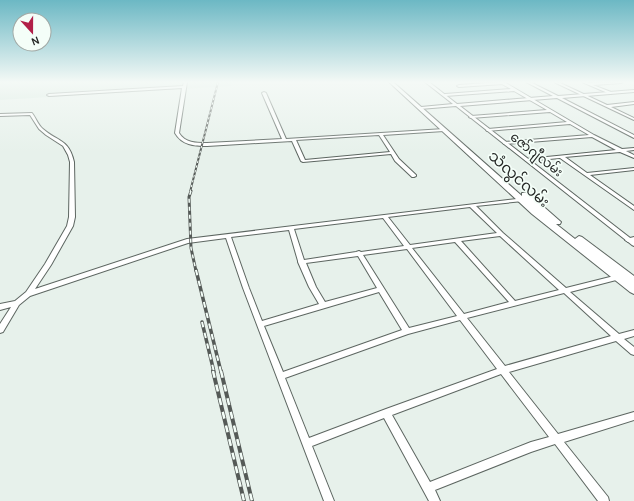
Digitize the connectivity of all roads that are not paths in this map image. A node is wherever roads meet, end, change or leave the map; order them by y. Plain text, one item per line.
1 (181, 105) edge
2 (270, 105) edge
3 (421, 105) edge
4 (421, 105) edge
5 (452, 105) edge
6 (456, 105) edge
7 (543, 105) edge
8 (574, 105) edge
9 (614, 105) edge
10 (606, 106) joint
11 (424, 108) junction
12 (551, 110) junction
13 (0, 115) edge
14 (471, 116) junction
15 (634, 119) edge
16 (571, 122) junction
17 (444, 130) junction
18 (488, 130) junction
19 (380, 134) junction
20 (593, 136) junction
21 (634, 137) edge
22 (285, 140) junction
23 (293, 140) junction
24 (505, 143) junction
25 (464, 144) junction
26 (634, 149) edge
27 (620, 150) junction
28 (392, 153) junction
29 (560, 156) junction
30 (634, 157) edge
31 (527, 160) junction
32 (634, 169) edge
33 (586, 174) junction
34 (414, 176) dead end
35 (525, 199) junction
36 (634, 202) edge
37 (627, 203) junction
38 (472, 206) junction
39 (634, 208) edge
40 (385, 217) junction
41 (291, 228) junction
42 (501, 234) junction
43 (228, 236) junction
44 (631, 239) edge
45 (456, 240) junction
46 (634, 244) edge
47 (408, 247) junction
48 (359, 253) junction
49 (301, 262) junction
50 (618, 277) junction
51 (634, 281) edge
52 (380, 289) junction
53 (634, 290) edge
54 (566, 291) junction
55 (28, 294) junction
56 (17, 303) junction
57 (514, 304) junction
58 (323, 305) junction
59 (0, 307) edge
60 (462, 317) junction
61 (260, 324) junction
62 (0, 330) edge
63 (407, 331) junction
64 (634, 333) edge
65 (618, 337) junction
66 (634, 352) edge
67 (503, 370) junction
68 (280, 376) junction
69 (386, 413) junction
70 (634, 416) edge
71 (557, 440) junction
72 (307, 444) junction
73 (428, 488) junction
74 (329, 501) edge
75 (435, 501) edge
76 (604, 501) edge

1 - 22 street
2 - 22 street
3 - 11 main road, သံလွင်လမ်း
4 - 11 main road, သံလွင်လမ်း
5 - 11 street
6 - 14 street, ဇော်ဂျီလမ်း
7 - 12 street
8 - 21 street
9 - 10 street
10 - 15 street
11 - 17 main road, သံလွင်လမ်း
11 - 25 main road, သံလွင်လမ်း
12 - 14 street
12 - 16 street
13 - 55 street
14 - 18 street, ဇော်ဂျီလမ်း
16 - 18 street
16 - 20 street
17 - 19 street
17 - 25 main road, သံလွင်လမ်း
18 - 24 street, ဇော်ဂျီလမ်း
19 - 23 street
19 - 28 street
20 - 24 street
20 - 27 street
22 - 23 street
23 - 28 street
24 - 31 street, ဇော်ဂျီလမ်း
25 - 35 main road, သံလွင်လမ်း
26 - 27 street
27 - 29 street
27 - 30 street
28 - 34 street
29 - 31 street
29 - 33 street
31 - 44 street, ဇော်ဂျီလမ်း
32 - 33 street
33 - 37 street
35 - 38 street
35 - 50 main road, သံလွင်လမ်း
35 - 51 main road, သံလွင်လမ်း
36 - 37 street
37 - 39 street
38 - 40 street
38 - 42 street
40 - 41 street
40 - 47 street
41 - 43 street
41 - 49 street
42 - 45 street
42 - 54 street
43 - 55 street
43 - 61 street
44 - 46 street, ဇော်ဂျီလမ်း
45 - 47 street
45 - 57 street
47 - 48 street
47 - 60 street
48 - 49 street
48 - 52 street
49 - 58 street
50 - 53 main road, သံလွင်လမ်း
50 - 54 street
52 - 58 street
52 - 63 street
54 - 57 street
54 - 65 street
55 - 56 street
56 - 59 street
56 - 62 street
57 - 60 street
58 - 61 street
60 - 63 street
60 - 67 street
61 - 68 street
63 - 68 street
64 - 65 street
65 - 66 street
65 - 67 street
67 - 69 street
67 - 71 street
68 - 72 street
69 - 72 street
69 - 73 street
70 - 71 street
71 - 73 street
71 - 76 street
72 - 74 street
73 - 75 street

